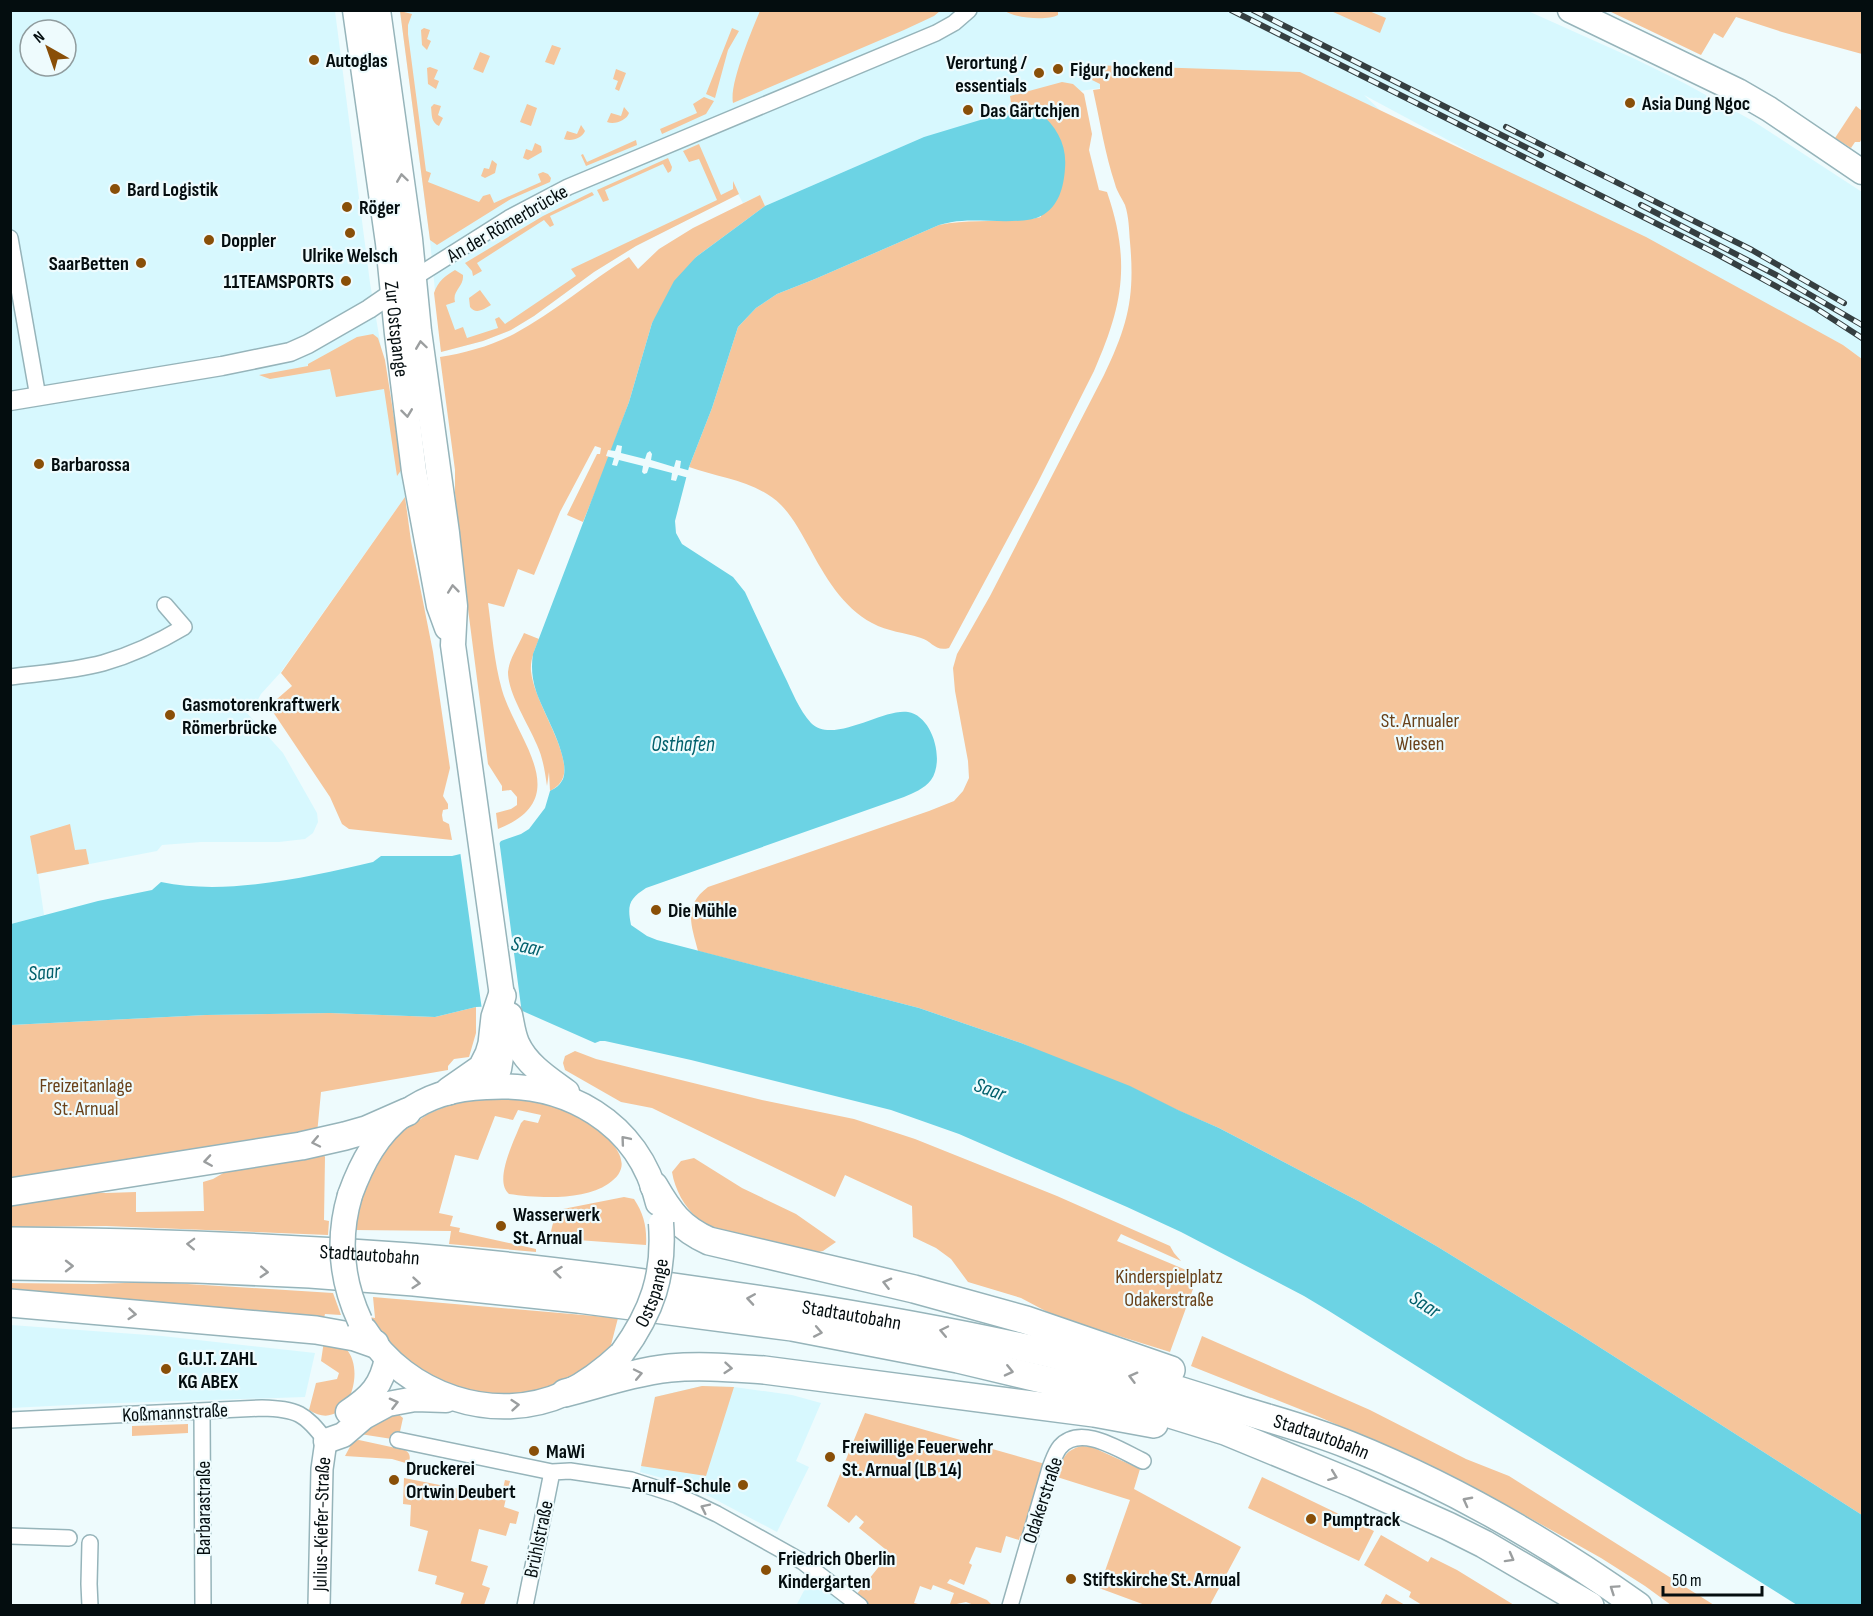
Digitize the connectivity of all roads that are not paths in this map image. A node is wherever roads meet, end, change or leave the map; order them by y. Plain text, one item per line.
1 (355, 10) edge
2 (378, 10) edge
3 (1570, 10) edge
4 (969, 11) edge
5 (1863, 172) edge
6 (10, 238) edge
7 (414, 278) junction
8 (393, 293) junction
9 (39, 397) junction
10 (10, 402) edge
11 (165, 605) dead end
12 (453, 645) junction
13 (10, 677) edge
14 (502, 996) joint
15 (503, 1043) junction
16 (487, 1086) junction
17 (449, 1091) junction
18 (584, 1105) junction
19 (407, 1112) junction
20 (654, 1186) junction
21 (10, 1192) edge
22 (10, 1241) edge
23 (10, 1266) edge
24 (10, 1303) edge
25 (381, 1351) junction
26 (565, 1393) junction
27 (464, 1401) junction
28 (202, 1411) junction
29 (10, 1420) edge
30 (1310, 1430) junction
31 (398, 1440) dead end
32 (326, 1441) junction
33 (1279, 1454) junction
34 (1143, 1461) dead end
35 (552, 1472) junction
36 (10, 1536) edge
37 (69, 1538) dead end
38 (90, 1543) dead end
39 (90, 1605) edge
40 (203, 1605) edge
41 (319, 1605) edge
42 (525, 1605) edge
43 (860, 1605) edge
44 (1010, 1605) edge
45 (1590, 1605) edge
46 (1638, 1605) edge

1 - 8 main road, Zur Ostspange
7 -> 2 main road, Zur Ostspange
3 - 5 main road
4 - 7 street, An der Römerbrücke
6 - 9 street
7 - 8 street, An der Römerbrücke
12 -> 7 main road, Zur Ostspange
8 - 9 street, An der Römerbrücke
8 -> 12 main road, Zur Ostspange
9 - 10 street, An der Römerbrücke
11 - 13 street
12 - 14 main road, Zur Ostspange
14 - 15 highway
15 - 16 main road
15 - 17 highway
15 - 18 main road
16 - 17 main road, Ostspange
16 - 18 main road, Ostspange
17 - 19 main road, Ostspange
20 -> 18 main road, Ostspange
19 -> 21 highway
19 - 25 main road, Ostspange, bridge
20 - 26 main road, Ostspange, bridge
30 -> 20 highway
30 -> 22 highway, Stadtautobahn
23 -> 33 highway, Stadtautobahn
24 -> 25 highway
25 - 27 main road, Ostspange
25 - 32 main road
27 -> 26 main road, Ostspange
26 -> 33 highway
32 -> 27 main road
28 - 29 street, Koßmannstraße
28 - 32 street, Koßmannstraße
28 - 40 street, Barbarastraße
46 -> 30 highway, Stadtautobahn
31 - 35 street
32 - 41 main road, Julius-Kiefer-Straße
33 -> 45 highway, Stadtautobahn
34 - 44 street, Odakerstraße
35 - 42 street, Brühlstraße
43 -> 35 street
36 - 37 street
38 - 39 street

